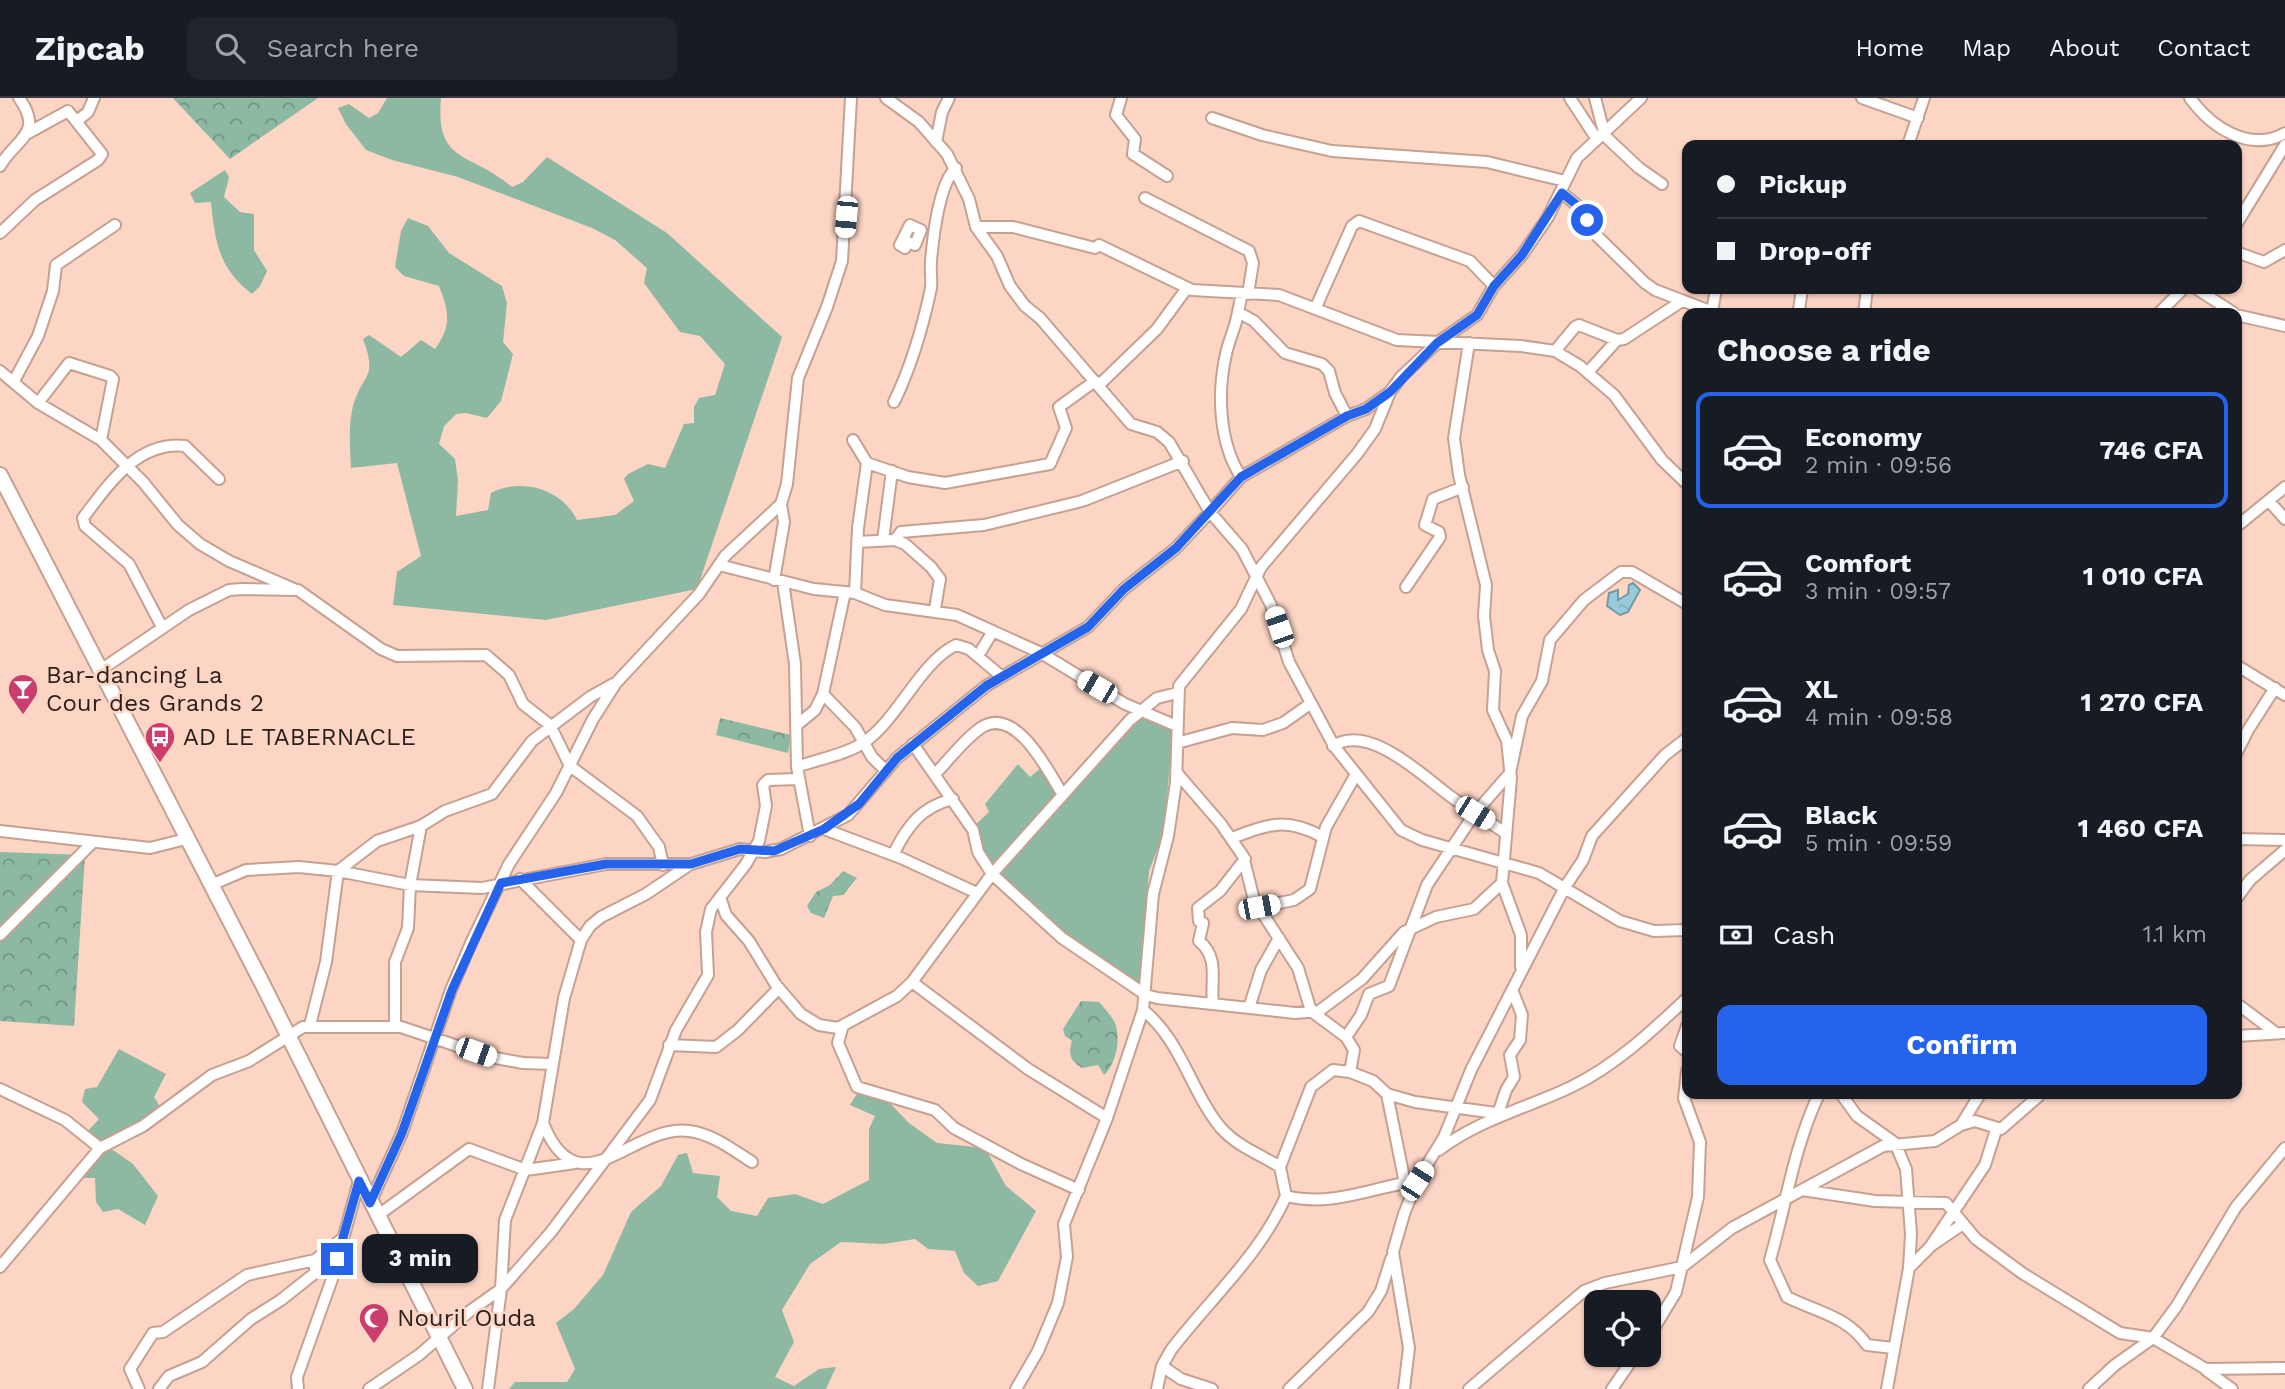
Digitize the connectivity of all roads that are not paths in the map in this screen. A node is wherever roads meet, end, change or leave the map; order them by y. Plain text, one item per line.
1 (19, 98) edge
2 (94, 98) edge
3 (852, 98) edge
4 (886, 98) edge
5 (949, 98) edge
6 (1121, 98) edge
7 (1570, 98) edge
8 (1595, 98) edge
9 (1641, 98) edge
10 (1862, 98) edge
11 (1924, 98) edge
12 (2190, 98) edge
13 (1212, 118) dead end
14 (1918, 118) junction
15 (77, 121) junction
16 (28, 133) junction
17 (2285, 133) edge
18 (1599, 136) junction
19 (1910, 140) edge
20 (936, 142) junction
21 (2285, 145) edge
22 (0, 166) edge
23 (956, 168) junction
24 (1167, 176) dead end
25 (1565, 181) junction
26 (1662, 184) dead end
27 (1562, 193) junction
28 (1145, 198) dead end
29 (2242, 215) edge
30 (115, 225) dead end
31 (976, 228) junction
32 (0, 233) edge
33 (2285, 250) edge
34 (2242, 254) edge
35 (1494, 286) junction
36 (1187, 288) junction
37 (1245, 294) junction
38 (2178, 294) edge
39 (2205, 294) edge
40 (1682, 301) junction
41 (1316, 307) junction
42 (1702, 308) edge
43 (2164, 308) edge
44 (2226, 308) edge
45 (1238, 312) junction
46 (2242, 316) edge
47 (2285, 326) edge
48 (1617, 340) junction
49 (1469, 342) junction
50 (1437, 343) junction
51 (1555, 351) junction
52 (0, 371) edge
53 (1588, 372) junction
54 (14, 381) junction
55 (1097, 383) junction
56 (1390, 392) junction
57 (894, 402) dead end
58 (38, 403) junction
59 (1347, 416) junction
60 (101, 440) junction
61 (853, 440) dead end
62 (1183, 461) junction
63 (867, 463) junction
64 (126, 465) junction
65 (892, 471) junction
66 (0, 475) edge
67 (1241, 477) junction
68 (219, 479) dead end
69 (1682, 479) edge
70 (1463, 487) junction
71 (2285, 487) edge
72 (2269, 501) junction
73 (781, 504) junction
74 (1210, 512) junction
75 (2285, 519) edge
76 (2242, 522) edge
77 (883, 540) junction
78 (895, 540) junction
79 (858, 542) junction
80 (719, 565) junction
81 (1255, 576) junction
82 (778, 581) junction
83 (1406, 587) dead end
84 (298, 590) junction
85 (850, 592) junction
86 (1682, 601) edge
87 (935, 610) junction
88 (162, 627) junction
89 (993, 631) junction
90 (1041, 653) junction
91 (978, 656) junction
92 (102, 668) junction
93 (2242, 669) edge
94 (1001, 676) junction
95 (616, 683) junction
96 (2280, 692) edge
97 (1177, 693) junction
98 (823, 694) junction
99 (1310, 704) junction
100 (1140, 711) junction
101 (550, 725) junction
102 (797, 725) junction
103 (1177, 726) junction
104 (1682, 742) edge
105 (2242, 742) edge
106 (864, 743) junction
107 (1177, 743) junction
108 (913, 744) junction
109 (1333, 746) junction
110 (570, 766) junction
111 (797, 766) junction
112 (886, 771) junction
113 (1177, 773) junction
114 (935, 774) junction
115 (1510, 774) junction
116 (1355, 776) junction
117 (798, 779) junction
118 (1063, 795) junction
119 (953, 799) junction
120 (1475, 813) junction
121 (421, 826) junction
122 (824, 829) junction
123 (0, 831) edge
124 (1504, 832) junction
125 (810, 836) junction
126 (1323, 837) junction
127 (1231, 838) junction
128 (186, 839) junction
129 (2242, 839) edge
130 (2285, 840) edge
131 (93, 842) junction
132 (1452, 847) junction
133 (2285, 850) edge
134 (755, 851) junction
135 (893, 855) junction
136 (1244, 859) junction
137 (691, 864) junction
138 (1503, 864) junction
139 (663, 865) junction
140 (338, 870) junction
141 (992, 874) junction
142 (520, 879) junction
143 (501, 883) junction
144 (1502, 883) junction
145 (211, 885) junction
146 (410, 885) junction
147 (1565, 887) junction
148 (2242, 891) edge
149 (977, 893) junction
150 (720, 897) junction
151 (1259, 907) junction
152 (1412, 927) junction
153 (1682, 930) edge
154 (0, 935) edge
155 (1279, 938) junction
156 (581, 940) junction
157 (1521, 974) junction
158 (912, 982) junction
159 (779, 988) junction
160 (1513, 992) junction
161 (1146, 995) junction
162 (1682, 1002) edge
163 (1213, 1004) junction
164 (2242, 1007) edge
165 (1249, 1008) junction
166 (1143, 1010) junction
167 (1311, 1012) junction
168 (310, 1025) junction
169 (843, 1025) junction
170 (394, 1026) junction
171 (2281, 1033) edge
172 (288, 1036) junction
173 (2242, 1036) edge
174 (1346, 1037) junction
175 (436, 1038) junction
176 (669, 1045) junction
177 (552, 1064) junction
178 (1350, 1072) junction
179 (0, 1088) edge
180 (1387, 1094) junction
181 (1684, 1099) edge
182 (1816, 1099) edge
183 (1845, 1099) edge
184 (1977, 1099) edge
185 (2035, 1099) edge
186 (1456, 1108) junction
187 (1501, 1114) junction
188 (1107, 1118) junction
189 (543, 1123) junction
190 (1961, 1125) junction
191 (1996, 1130) junction
192 (1895, 1143) junction
193 (100, 1148) junction
194 (2285, 1149) edge
195 (1434, 1154) junction
196 (752, 1162) dead end
197 (575, 1163) junction
198 (601, 1163) junction
199 (1280, 1167) junction
200 (526, 1170) junction
201 (359, 1181) junction
202 (1411, 1182) junction
203 (1079, 1190) junction
204 (1802, 1191) junction
205 (1286, 1196) junction
206 (1783, 1198) junction
207 (1908, 1202) junction
208 (370, 1203) junction
209 (1955, 1211) junction
210 (377, 1216) junction
211 (1963, 1224) junction
212 (342, 1239) junction
213 (1930, 1247) junction
214 (1393, 1252) junction
215 (315, 1260) junction
216 (0, 1267) edge
217 (1682, 1267) junction
218 (1909, 1268) junction
219 (501, 1289) junction
220 (1661, 1317) edge
221 (440, 1337) junction
222 (2153, 1338) junction
223 (1894, 1348) junction
224 (1162, 1366) junction
225 (1627, 1367) edge
226 (2285, 1368) edge
227 (2206, 1369) junction
228 (1290, 1388) edge
229 (139, 1389) edge
230 (159, 1389) edge
231 (298, 1389) edge
232 (369, 1389) edge
233 (465, 1389) edge
234 (488, 1389) edge
235 (1016, 1389) edge
236 (1157, 1389) edge
237 (1212, 1389) edge
238 (1277, 1389) edge
239 (1404, 1389) edge
240 (1469, 1389) edge
241 (1612, 1389) edge
242 (1887, 1389) edge
243 (2090, 1389) edge
244 (2232, 1389) edge

1 - 16 street
2 - 15 street
3 - 73 street
4 - 20 street
5 - 20 street
6 - 24 street
7 - 18 street
8 - 18 street
9 - 18 street
10 - 14 street
11 - 14 street
12 - 17 street
13 - 25 street
14 - 19 street
15 - 16 street
15 - 32 street
16 - 22 street
18 - 25 street
18 - 26 street
20 - 23 street
21 - 29 street
23 - 31 street
23 - 57 street
25 - 27 street
27 - 35 street
27 - 40 street
28 - 37 street
30 - 54 street
31 - 36 street
31 - 55 street
33 - 34 street
35 - 41 street
35 - 50 street
36 - 37 street
36 - 55 street
37 - 41 street
37 - 45 street
38 - 43 street
39 - 44 street
40 - 42 street
40 - 48 street
41 - 50 street
45 - 59 street
45 - 67 street
46 - 47 street
48 - 51 street
48 - 53 street
49 - 50 street
49 - 51 street
49 - 70 street
50 - 56 street
51 - 53 street
52 - 54 street
53 - 69 street
54 - 58 street
55 - 62 street
55 - 65 street
56 - 59 street
56 - 81 street
58 - 60 street
58 - 60 street
59 - 67 street
60 - 64 street
61 - 63 street
62 - 74 street
62 - 78 street
63 - 65 street
63 - 79 street
64 - 68 street
64 - 84 street
64 - 88 street
65 - 77 street
66 - 92 street
67 - 74 street
70 - 83 street
70 - 115 street
71 - 72 street
72 - 75 street
72 - 76 street
73 - 80 street
73 - 82 street
74 - 81 street
74 - 90 street
77 - 78 street
77 - 79 street
78 - 87 street
79 - 85 street
80 - 82 street
80 - 95 street
81 - 97 street
81 - 99 street
82 - 85 street
82 - 102 street
84 - 88 street
84 - 101 street
85 - 87 street
85 - 98 street
86 - 115 street
87 - 89 street
88 - 92 street
89 - 90 street
89 - 91 street
90 - 94 street
90 - 100 street
91 - 94 street
91 - 106 street
92 - 128 street
93 - 96 street
94 - 108 street
95 - 101 street
95 - 110 street
96 - 105 street
97 - 100 street
97 - 103 street
98 - 102 street
98 - 106 street
99 - 107 street
99 - 109 street
100 - 103 street
100 - 118 street
101 - 110 street
101 - 121 street
102 - 111 street
103 - 107 street
104 - 147 street
106 - 111 street
106 - 112 street
107 - 113 street
108 - 112 street
108 - 114 street
109 - 116 street
109 - 120 street
110 - 139 street
110 - 143 street
111 - 117 street
112 - 122 street
113 - 127 street
113 - 161 street
114 - 118 street
114 - 119 street
115 - 120 street
115 - 124 street
116 - 126 street
116 - 132 street
117 - 125 street
117 - 134 street
118 - 141 street
119 - 135 street
119 - 141 street
120 - 124 street
120 - 132 street
121 - 140 street
121 - 146 street
122 - 125 street
122 - 135 street
123 - 131 street
124 - 138 street
125 - 134 street
126 - 127 street
126 - 151 street
127 - 136 street
128 - 131 street
128 - 145 street
129 - 130 street
131 - 154 street
132 - 138 street
132 - 152 street
133 - 148 street
134 - 137 street
134 - 150 street
135 - 149 street
136 - 151 street
136 - 163 street
137 - 139 street
137 - 156 street
138 - 144 street
138 - 147 street
139 - 142 street
140 - 145 street
140 - 146 street
140 - 168 street
141 - 149 street
141 - 161 street
142 - 143 street
142 - 156 street
143 - 146 street
143 - 175 street
144 - 152 street
144 - 157 street
145 - 172 street
146 - 170 street
147 - 153 street
147 - 157 street
149 - 158 street
150 - 159 street
150 - 176 street
151 - 155 street
152 - 167 street
152 - 174 street
155 - 165 street
155 - 167 street
156 - 177 street
157 - 160 street
158 - 169 street
158 - 188 street
159 - 169 street
159 - 176 street
160 - 186 street
160 - 187 street
161 - 163 street
161 - 166 street
162 - 187 street
163 - 165 street
164 - 171 street
165 - 167 street
166 - 188 street
166 - 199 street
167 - 174 street
168 - 170 street
168 - 172 street
169 - 203 street
170 - 175 street
171 - 173 street
172 - 193 street
172 - 201 street
174 - 178 street
175 - 177 street
175 - 208 street
176 - 198 street
177 - 189 street
178 - 180 street
178 - 199 street
179 - 193 street
180 - 186 street
180 - 202 street
181 - 217 street
182 - 206 street
183 - 192 street
184 - 190 street
185 - 191 street
186 - 187 street
186 - 195 street
187 - 195 street
188 - 203 street
189 - 197 street
189 - 200 street
190 - 191 street
190 - 192 street
191 - 209 street
192 - 204 street
192 - 207 street
193 - 216 street
194 - 222 street
195 - 202 street
196 - 198 street
197 - 198 street
197 - 200 street
198 - 219 street
199 - 205 street
200 - 210 street
200 - 219 street
201 - 208 street
201 - 212 street
202 - 205 street
202 - 214 street
203 - 235 street
204 - 206 street
204 - 207 street
205 - 224 street
206 - 217 street
206 - 223 street
207 - 209 street
207 - 218 street
208 - 210 street
209 - 211 street
209 - 213 street
210 - 221 street
211 - 213 street
211 - 222 street
212 - 215 street
212 - 231 street
213 - 218 street
214 - 228 street
214 - 239 street
215 - 229 street
215 - 230 street
217 - 220 street
217 - 240 street
218 - 223 street
219 - 221 street
219 - 234 street
221 - 232 street
221 - 233 street
222 - 227 street
222 - 243 street
223 - 242 street
224 - 236 street
224 - 237 street
225 - 241 street
226 - 227 street
227 - 244 street
228 - 238 street

